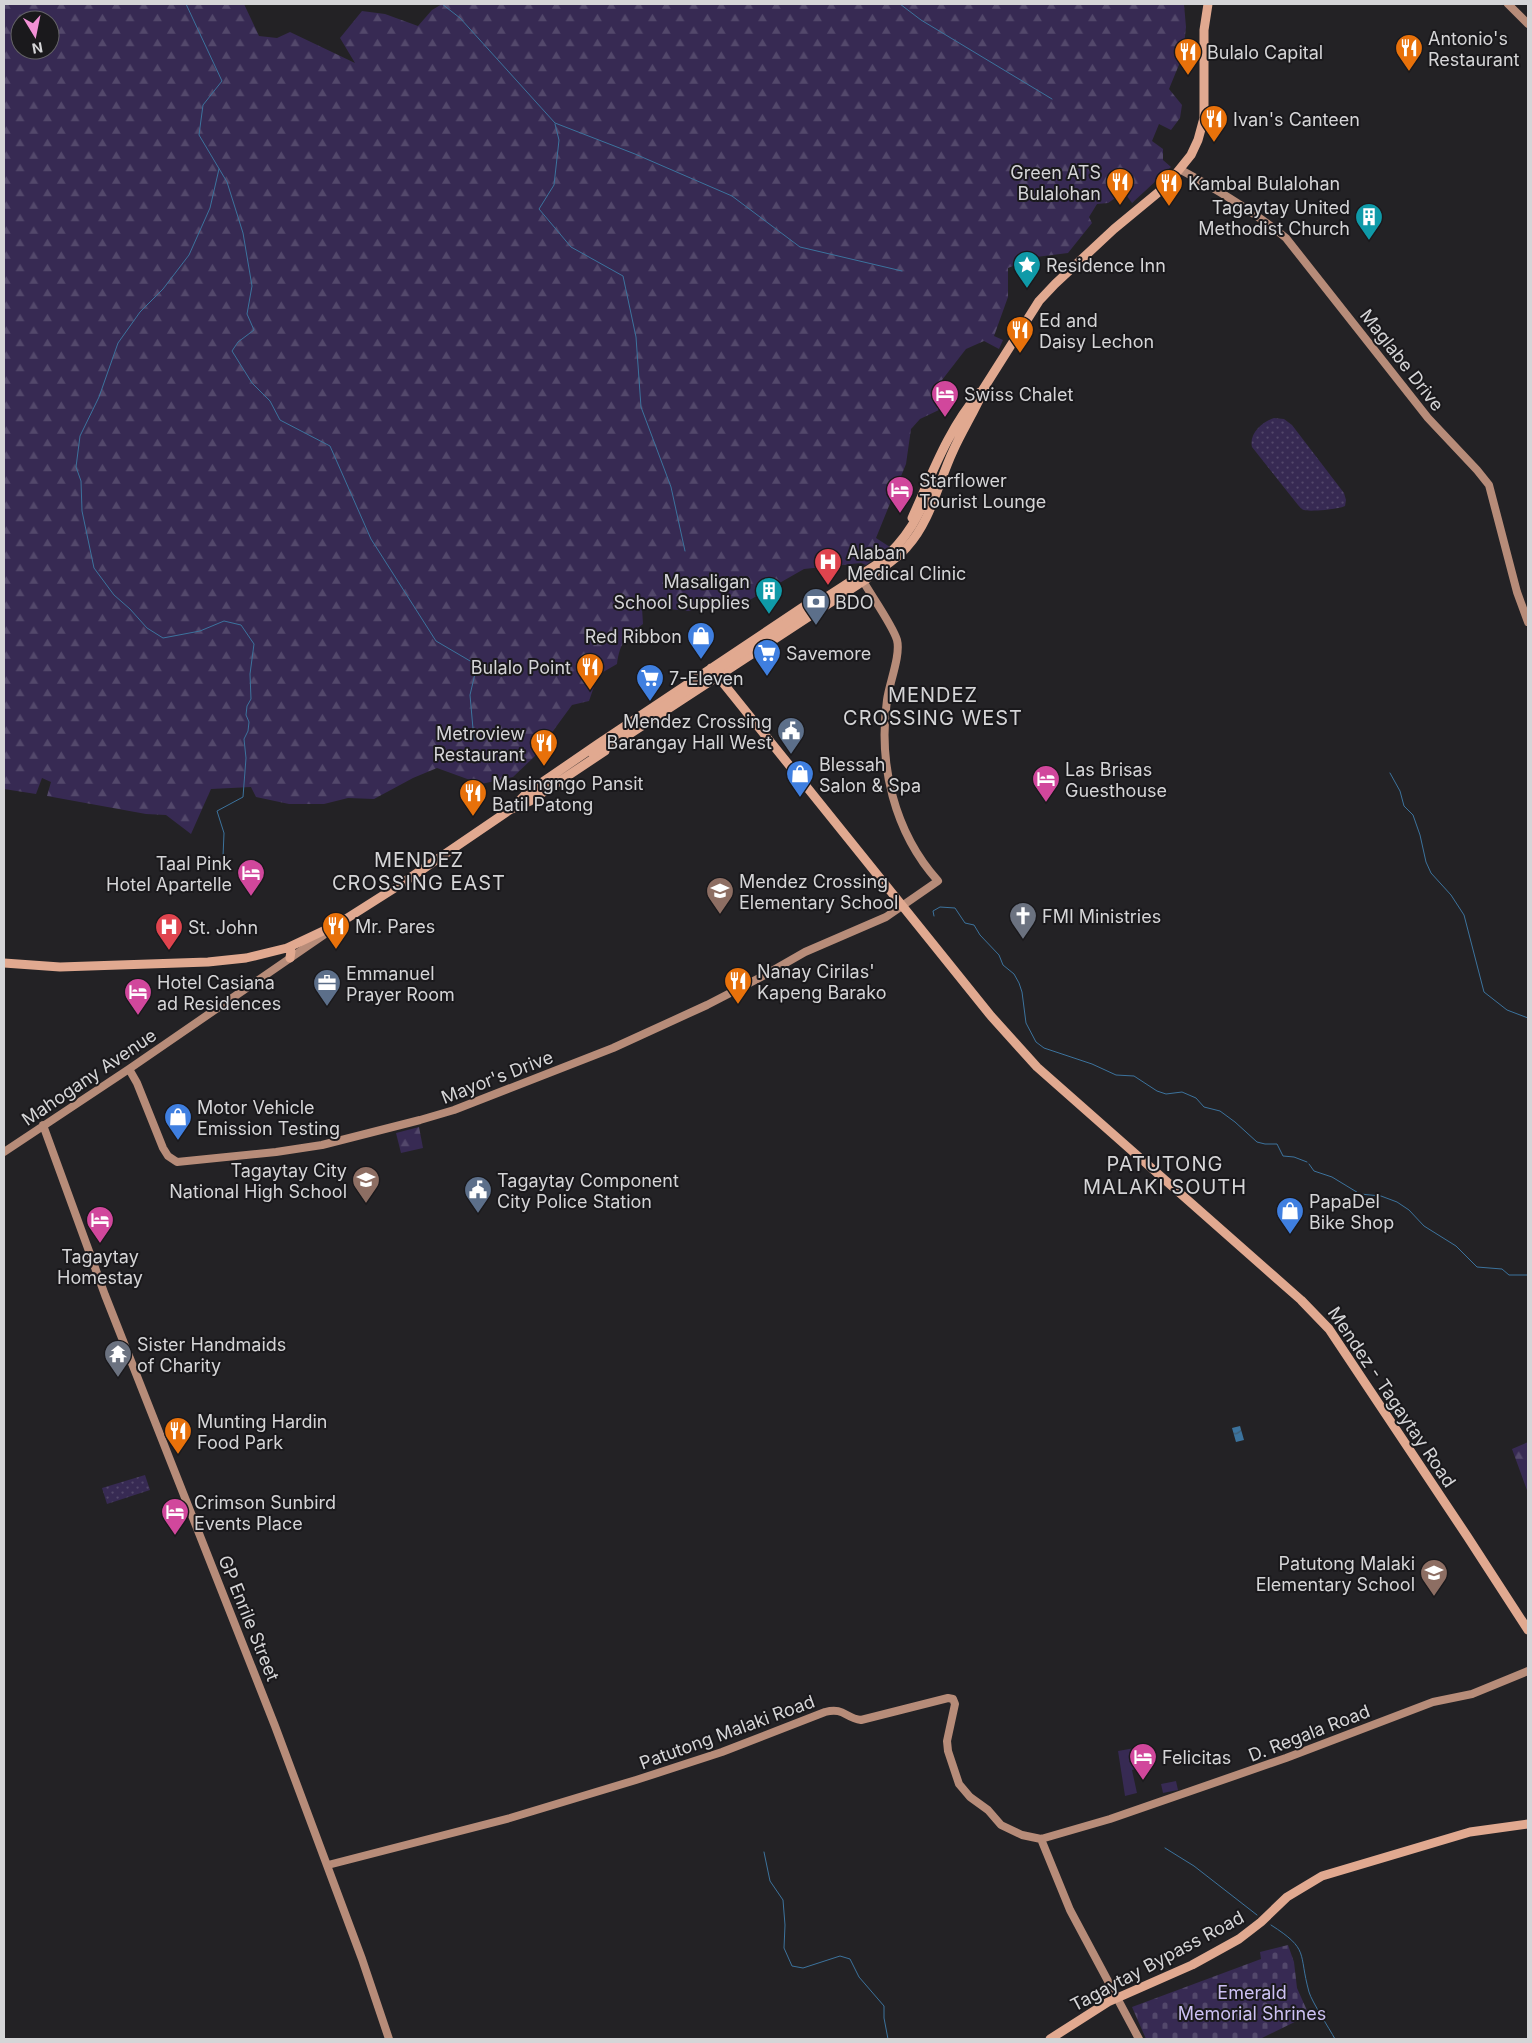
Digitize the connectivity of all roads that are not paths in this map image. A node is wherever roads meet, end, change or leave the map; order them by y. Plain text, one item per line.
1 (1208, 4) edge
2 (1508, 4) edge
3 (1528, 24) edge
4 (1181, 170) junction
5 (985, 386) junction
6 (863, 581) junction
7 (1528, 622) edge
8 (711, 668) junction
9 (717, 676) junction
10 (509, 810) junction
11 (903, 906) junction
12 (338, 924) junction
13 (287, 948) junction
14 (290, 958) junction
15 (4, 963) edge
16 (129, 1069) junction
17 (44, 1125) junction
18 (4, 1152) edge
19 (1528, 1630) edge
20 (1528, 1671) edge
21 (1528, 1824) edge
22 (1041, 1839) junction
23 (328, 1865) junction
24 (1116, 1998) junction
25 (389, 2039) edge
26 (1050, 2039) edge
27 (1139, 2039) edge

1 - 4 main road
2 - 3 street
4 - 5 main road
4 - 7 street, Maglabe Drive
5 - 6 main road
5 - 8 main road
5 - 10 main road, bridge
6 - 9 main road
6 - 11 street
8 - 9 main road, Mendez - Tagaytay Road
8 - 10 main road
9 - 10 main road
9 - 11 main road, Mendez - Tagaytay Road
10 - 12 main road
11 - 16 street, Mayor's Drive
11 - 19 main road, Mendez - Tagaytay Road
12 - 13 main road
12 - 14 street, Mahogany Avenue
13 - 14 main road
13 - 15 main road
14 - 16 street, Mahogany Avenue
16 - 17 street, Mahogany Avenue
17 - 18 street, Mahogany Avenue
17 - 23 street, GP Enrile Street
20 - 22 street, D. Regala Road
21 - 24 main road, Tagaytay Bypass Road
22 - 23 street, Patutong Malaki Road
22 - 24 street
23 - 25 street, GP Enrile Street
24 - 26 main road, Tagaytay Bypass Road
24 - 27 street

